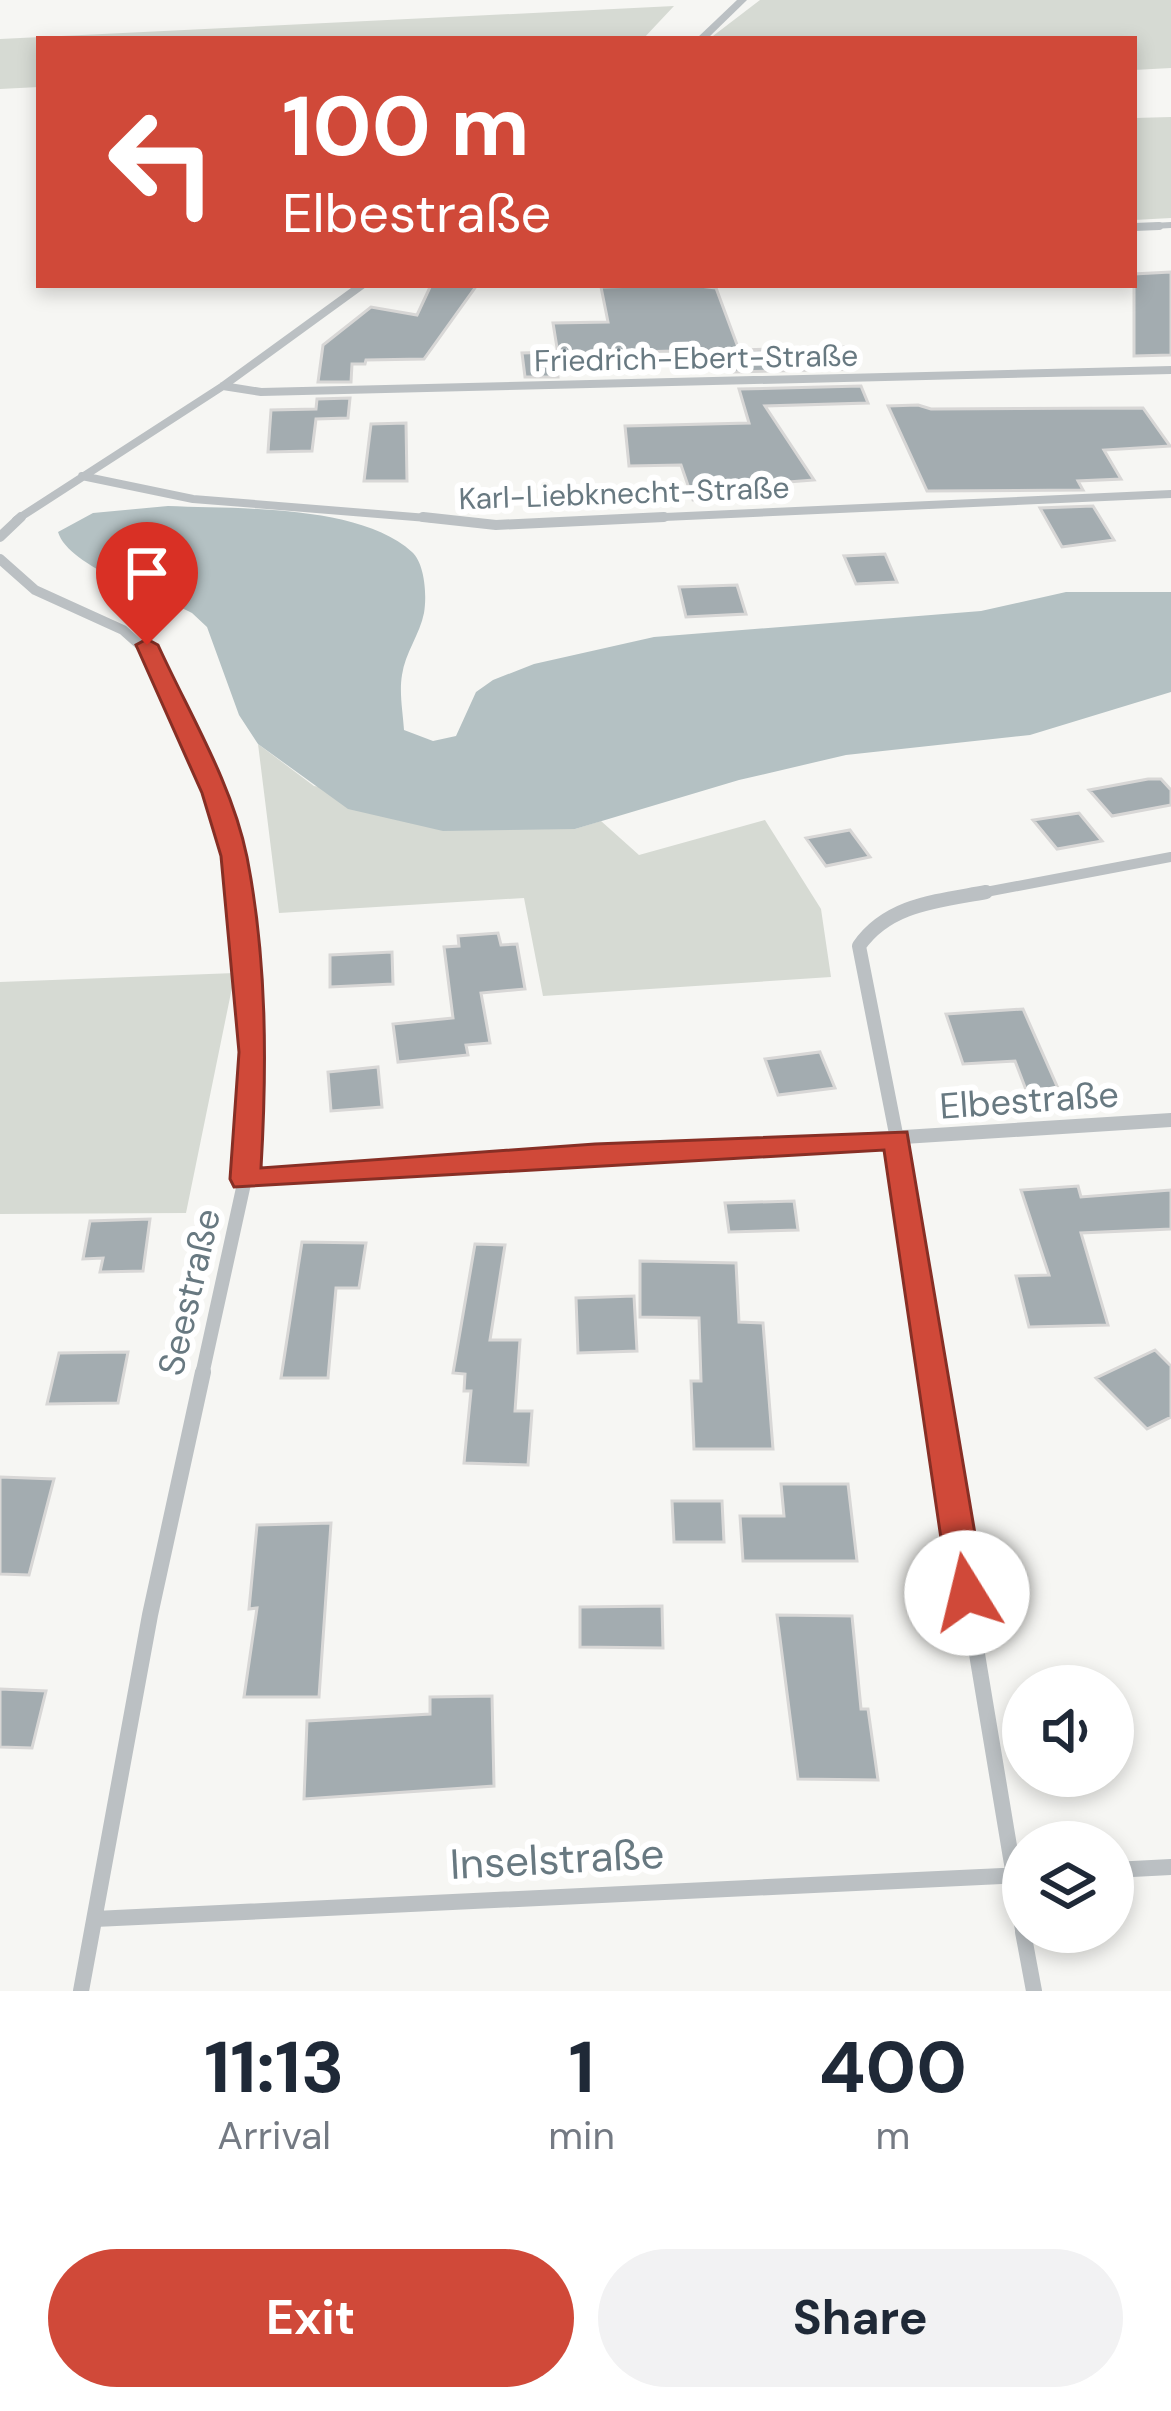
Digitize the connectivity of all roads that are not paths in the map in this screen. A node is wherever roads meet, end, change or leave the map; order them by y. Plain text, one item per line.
1 (742, 0) edge
2 (704, 36) edge
3 (1171, 225) edge
4 (1137, 226) edge
5 (358, 288) edge
6 (1171, 370) edge
7 (224, 386) junction
8 (82, 476) junction
9 (1171, 494) edge
10 (0, 537) edge
11 (0, 559) edge
12 (1171, 857) edge
13 (1171, 1120) edge
14 (897, 1139) junction
15 (245, 1179) junction
16 (1009, 1821) edge
17 (1171, 1867) edge
18 (1134, 1869) edge
19 (1002, 1876) edge
20 (95, 1919) junction
21 (1027, 1953) edge
22 (81, 1991) edge
23 (1034, 1991) edge

1 - 2 street
3 - 4 street
5 - 7 street
6 - 7 street, Friedrich-Ebert-Straße
7 - 8 street
8 - 9 street, Karl-Liebknecht-Straße
8 - 10 street
11 - 15 street, Seestraße
12 - 14 street
13 - 14 street, Elbestraße
14 - 15 street, Elbestraße
14 - 16 street
15 - 20 street, Seestraße
17 - 18 street
19 - 20 street, Inselstraße
20 - 22 street, Seestraße
21 - 23 street

